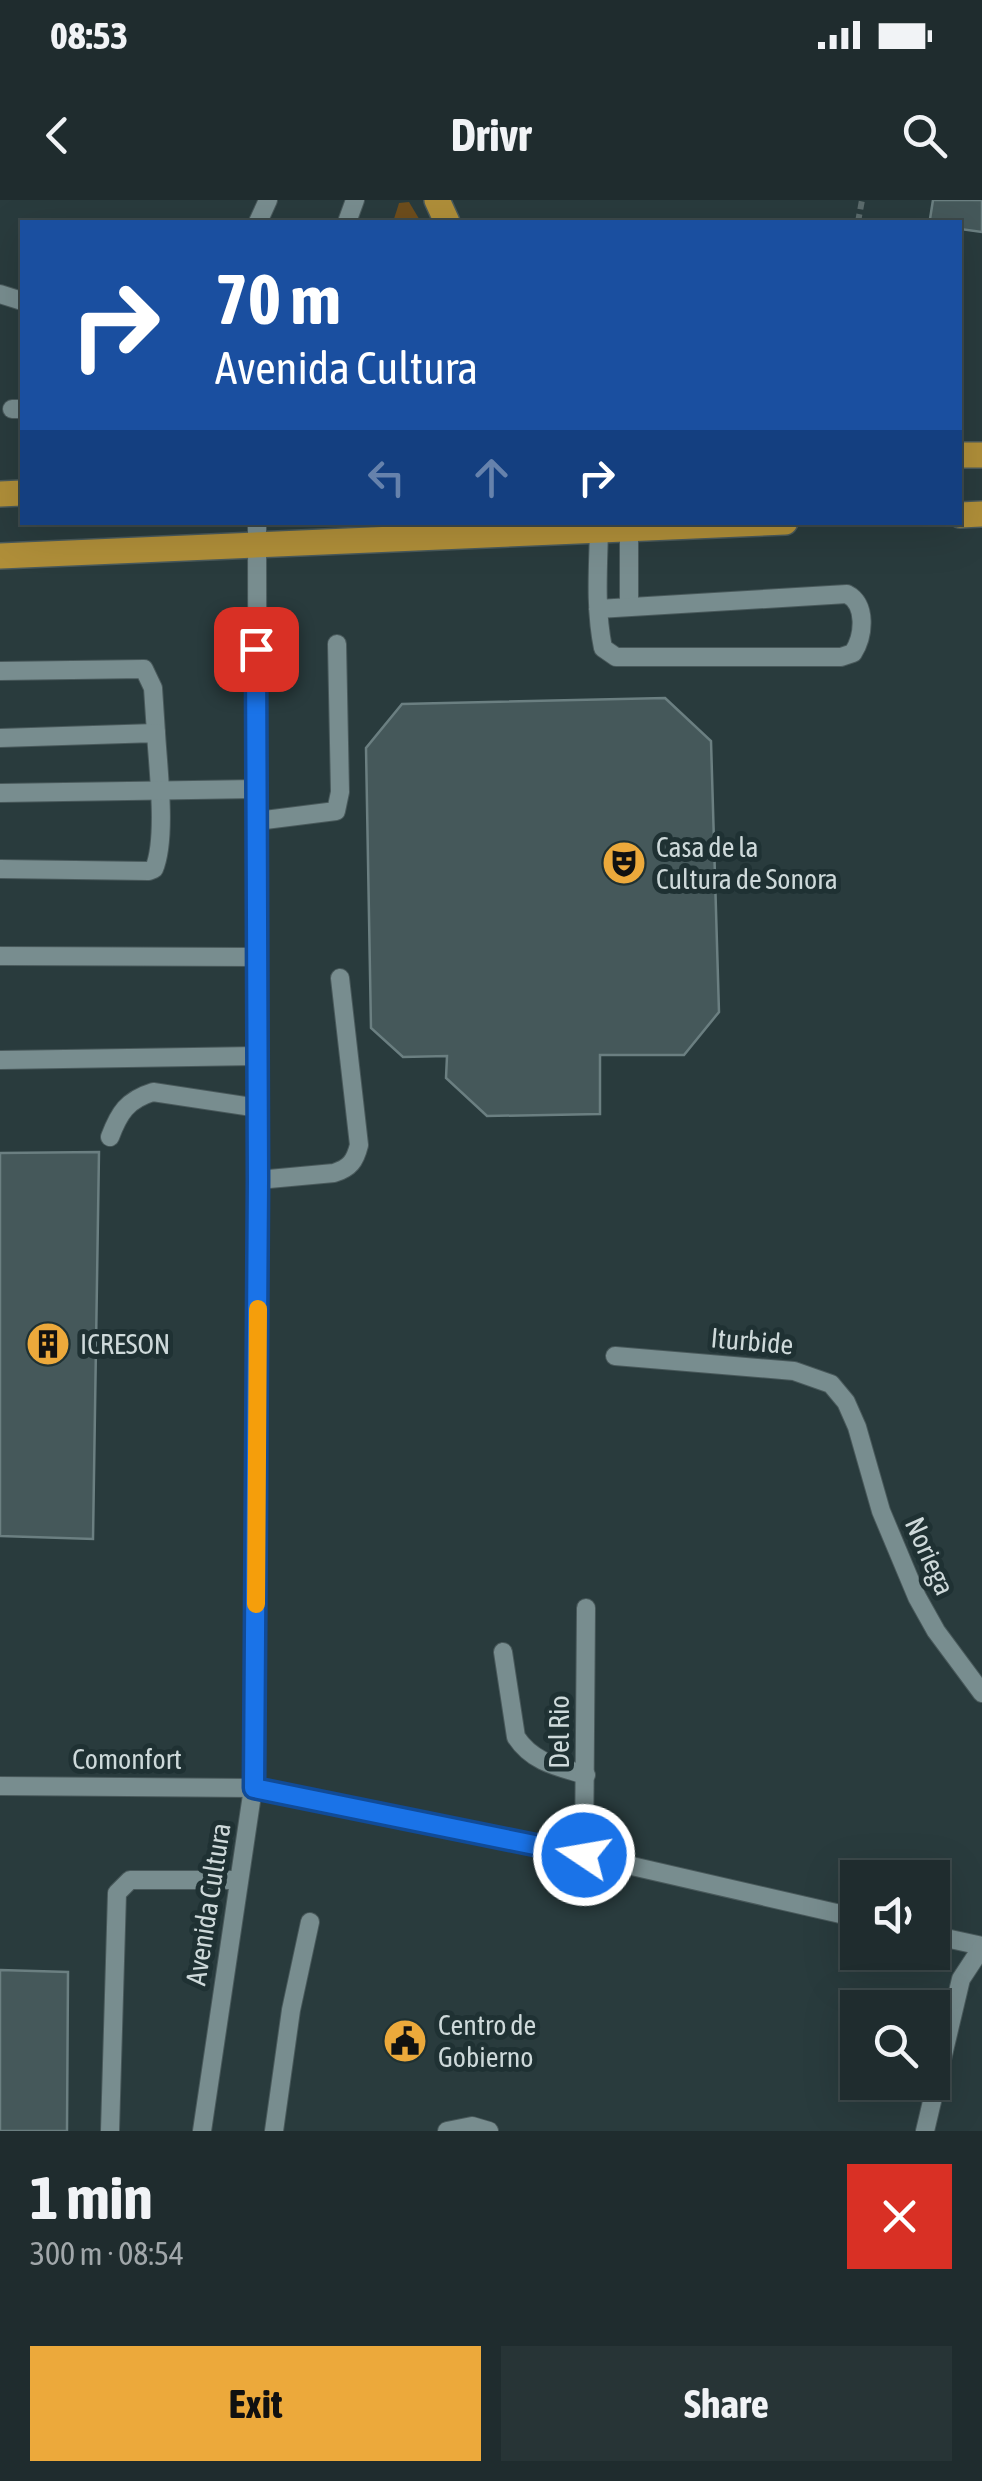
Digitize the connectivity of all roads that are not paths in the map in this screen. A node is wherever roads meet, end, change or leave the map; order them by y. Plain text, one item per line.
1 (718, 525) edge
2 (629, 529) junction
3 (599, 530) junction
4 (256, 533) edge
5 (0, 556) edge
6 (629, 607) junction
7 (598, 609) junction
8 (338, 644) dead end
9 (0, 671) edge
10 (156, 733) junction
11 (0, 738) edge
12 (257, 789) junction
13 (160, 791) junction
14 (0, 793) edge
15 (257, 821) junction
16 (0, 868) edge
17 (0, 956) edge
18 (257, 957) junction
19 (340, 978) dead end
20 (258, 1056) junction
21 (0, 1060) edge
22 (258, 1108) junction
23 (110, 1137) dead end
24 (258, 1180) junction
25 (615, 1356) dead end
26 (857, 1427) joint
27 (586, 1608) dead end
28 (503, 1652) dead end
29 (982, 1693) edge
30 (586, 1775) junction
31 (0, 1786) edge
32 (254, 1788) junction
33 (584, 1855) junction
34 (239, 1880) junction
35 (840, 1914) edge
36 (310, 1922) dead end
37 (950, 1939) edge
38 (982, 1947) edge
39 (110, 2131) edge
40 (202, 2131) edge
41 (274, 2131) edge
42 (448, 2131) edge
43 (489, 2131) edge
44 (925, 2131) edge

1 - 2 main road
2 - 3 main road
2 - 6 street
3 - 4 main road
3 - 7 street
4 - 5 main road
4 - 12 street, Avenida Cultura
6 - 7 street
6 - 7 street
8 - 15 street
9 - 10 street
10 - 11 street
10 - 13 street
12 - 13 street
12 - 15 street, Avenida Cultura
13 - 14 street
13 - 16 street
15 - 18 street, Avenida Cultura
17 - 18 street
18 - 20 street, Avenida Cultura
19 - 24 street
20 - 21 street
20 - 22 street, Avenida Cultura
22 - 23 street
22 - 24 street, Avenida Cultura
24 - 32 street, Avenida Cultura
25 - 26 street, Iturbide
26 - 29 street, Noriega
27 - 30 street, Del Rio
28 - 30 street
30 - 33 street, Del Rio
31 - 32 street, Comonfort
32 - 33 street, Comonfort
32 - 34 street, Avenida Cultura
33 - 35 street, Comonfort
34 - 39 street
34 - 40 street, Avenida Cultura
36 - 41 street
37 - 38 street
38 - 44 street
42 - 43 street

